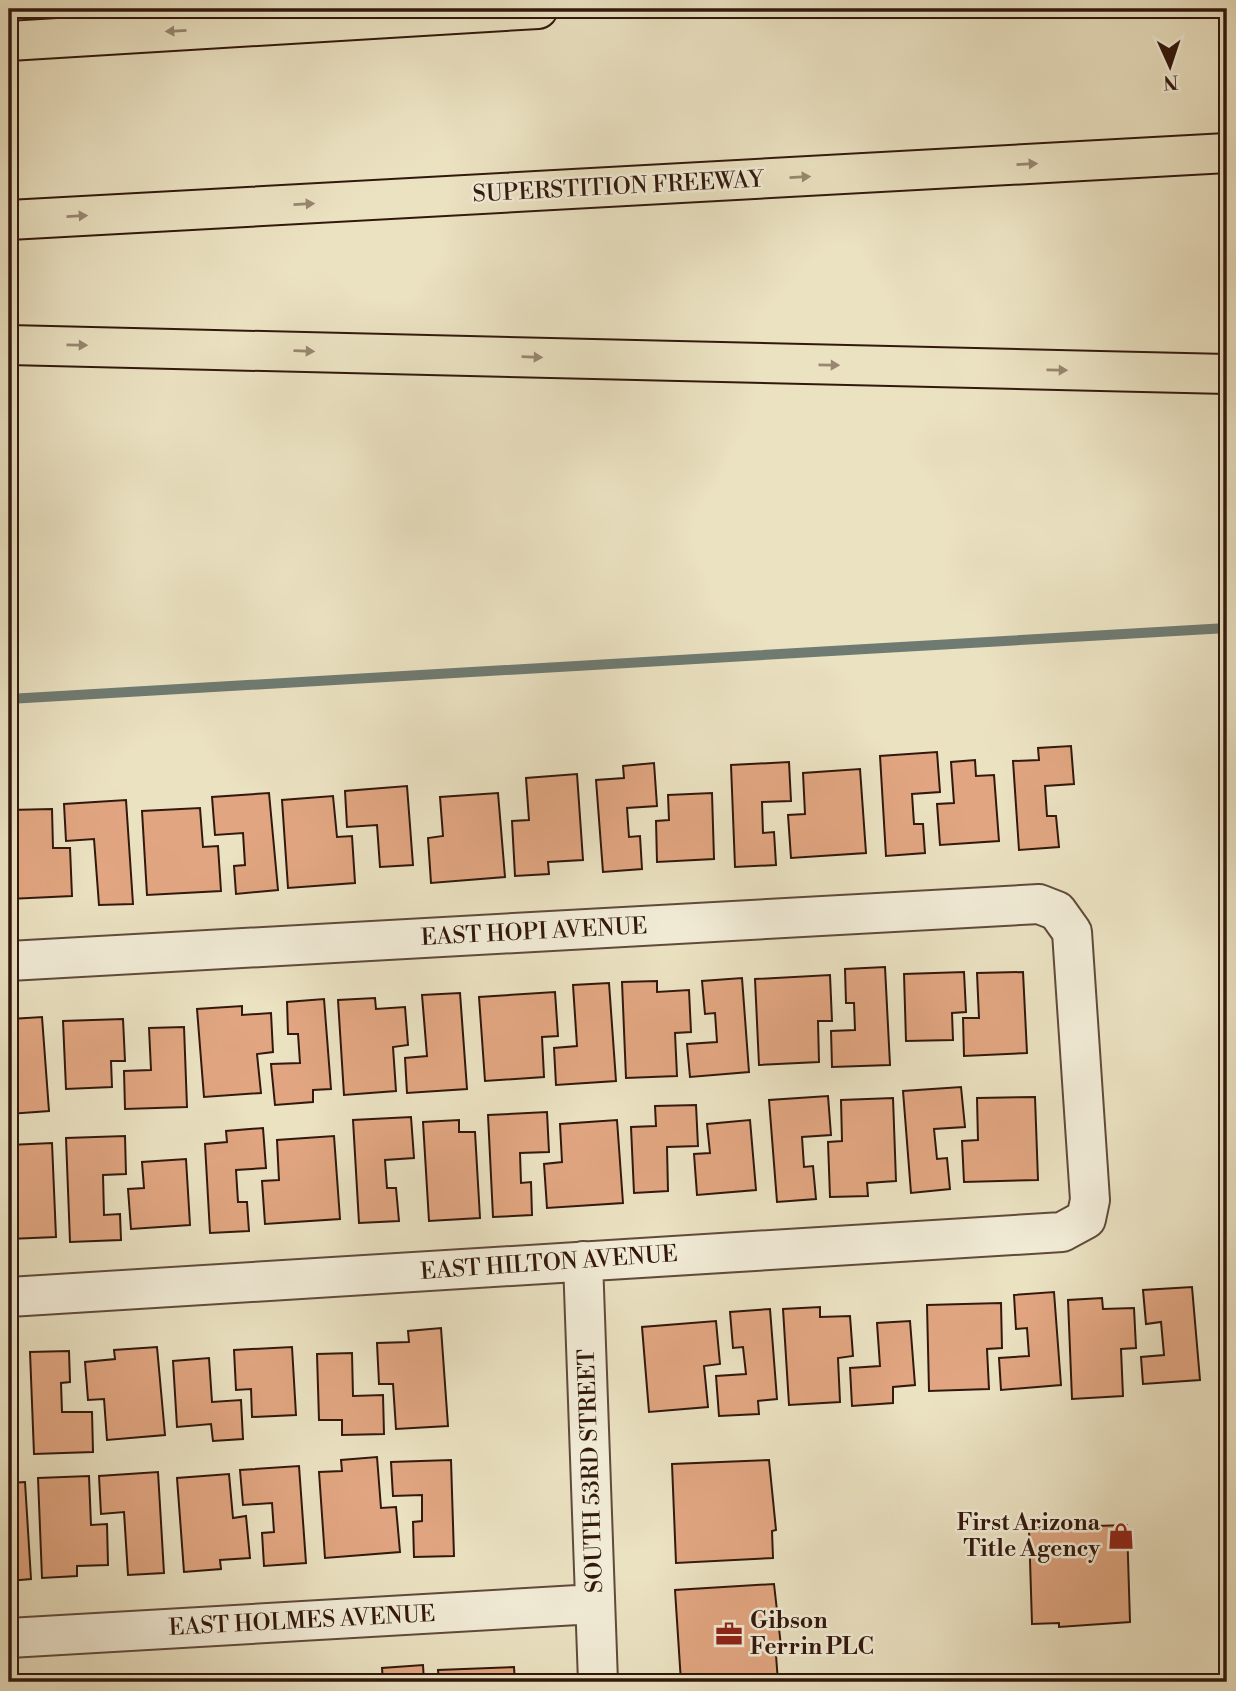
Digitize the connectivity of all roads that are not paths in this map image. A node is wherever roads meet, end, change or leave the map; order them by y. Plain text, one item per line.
1 (538, 9) edge
2 (9, 41) edge
3 (1227, 153) edge
4 (9, 220) edge
5 (9, 345) edge
6 (1227, 374) edge
7 (9, 961) edge
8 (1086, 1220) joint
9 (583, 1261) junction
10 (9, 1297) edge
11 (595, 1604) junction
12 (9, 1638) edge
13 (598, 1682) edge

1 -> 2 highway
4 -> 3 highway, SUPERSTITION FREEWAY
5 -> 6 highway
7 - 8 street, EAST HOPI AVENUE
8 - 9 street, EAST HILTON AVENUE
9 - 10 street, EAST HILTON AVENUE
9 - 11 street, SOUTH 53RD STREET
11 - 12 street, EAST HOLMES AVENUE
11 - 13 street, SOUTH 53RD STREET

